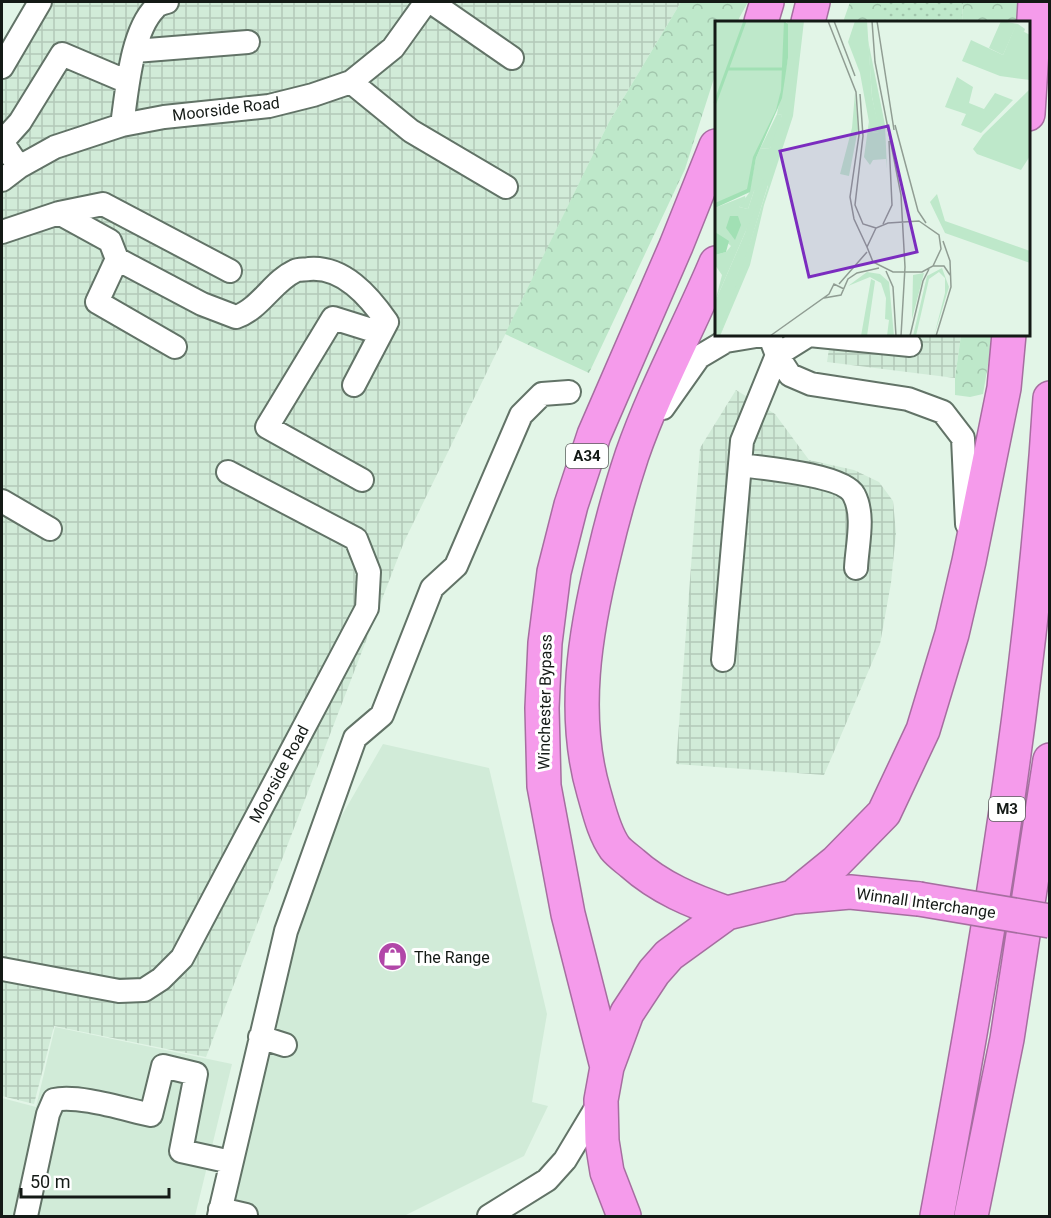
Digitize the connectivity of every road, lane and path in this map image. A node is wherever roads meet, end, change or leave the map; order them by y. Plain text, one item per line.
1 (40, 2) edge
2 (167, 2) edge
3 (767, 2) edge
4 (813, 2) edge
5 (1035, 2) edge
6 (422, 3) edge
7 (761, 21) edge
8 (808, 21) edge
9 (248, 42) dead end
10 (135, 51) junction
11 (512, 58) dead end
12 (2, 67) edge
13 (128, 82) junction
14 (351, 82) junction
15 (1030, 95) edge
16 (122, 125) junction
17 (715, 151) edge
18 (10, 174) edge
19 (506, 187) dead end
20 (59, 213) junction
21 (2, 232) edge
22 (117, 259) junction
23 (715, 268) edge
24 (230, 271) dead end
25 (381, 333) junction
26 (803, 336) edge
27 (819, 336) edge
28 (1009, 336) edge
29 (771, 341) edge
30 (910, 345) dead end
31 (175, 347) dead end
32 (354, 385) dead end
33 (569, 392) dead end
34 (1050, 398) edge
35 (633, 454) junction
36 (740, 465) junction
37 (228, 472) dead end
38 (362, 480) dead end
39 (2, 501) edge
40 (50, 529) dead end
41 (969, 561) junction
42 (856, 568) dead end
43 (723, 660) dead end
44 (1050, 760) edge
45 (793, 897) junction
46 (727, 913) junction
47 (1050, 921) edge
48 (2, 969) edge
49 (260, 1037) junction
50 (285, 1045) dead end
51 (607, 1067) junction
52 (601, 1100) junction
53 (231, 1162) junction
54 (219, 1213) edge
55 (246, 1215) dead end
56 (26, 1216) edge
57 (489, 1216) edge
58 (624, 1216) edge
59 (937, 1216) edge
60 (971, 1216) edge

1 - 12 street
2 - 10 street
3 - 7 highway
4 - 8 highway
5 - 15 highway
6 - 11 street
6 - 14 street, Moorside Road
9 - 10 street
10 - 13 street
13 - 16 street
13 - 18 street
14 - 16 street, Moorside Road
14 - 19 street
16 - 18 street, Moorside Road
17 - 51 highway, Winchester Bypass / A34
20 - 21 street
20 - 22 street
20 - 24 street
22 - 25 street
22 - 31 street
23 - 35 highway, A34
25 - 32 street
25 - 38 street
26 - 29 street
27 - 30 street
28 - 41 highway
29 - 35 street
29 - 36 street
29 - 41 street
33 - 49 street
34 - 59 highway, M3
35 - 46 highway, A34
36 - 42 street
36 - 43 street
37 - 48 street, Moorside Road
39 - 40 street
41 - 45 highway
44 - 60 highway, M3
45 - 46 highway, Winnall Interchange
45 - 47 highway, Winnall Interchange, bridge
46 - 51 highway, Winnall Interchange
49 - 50 street
49 - 53 street
51 - 52 highway, Winnall Interchange
52 - 57 street
52 - 58 highway, Winnall Interchange
53 - 54 street
53 - 56 street
54 - 55 street

